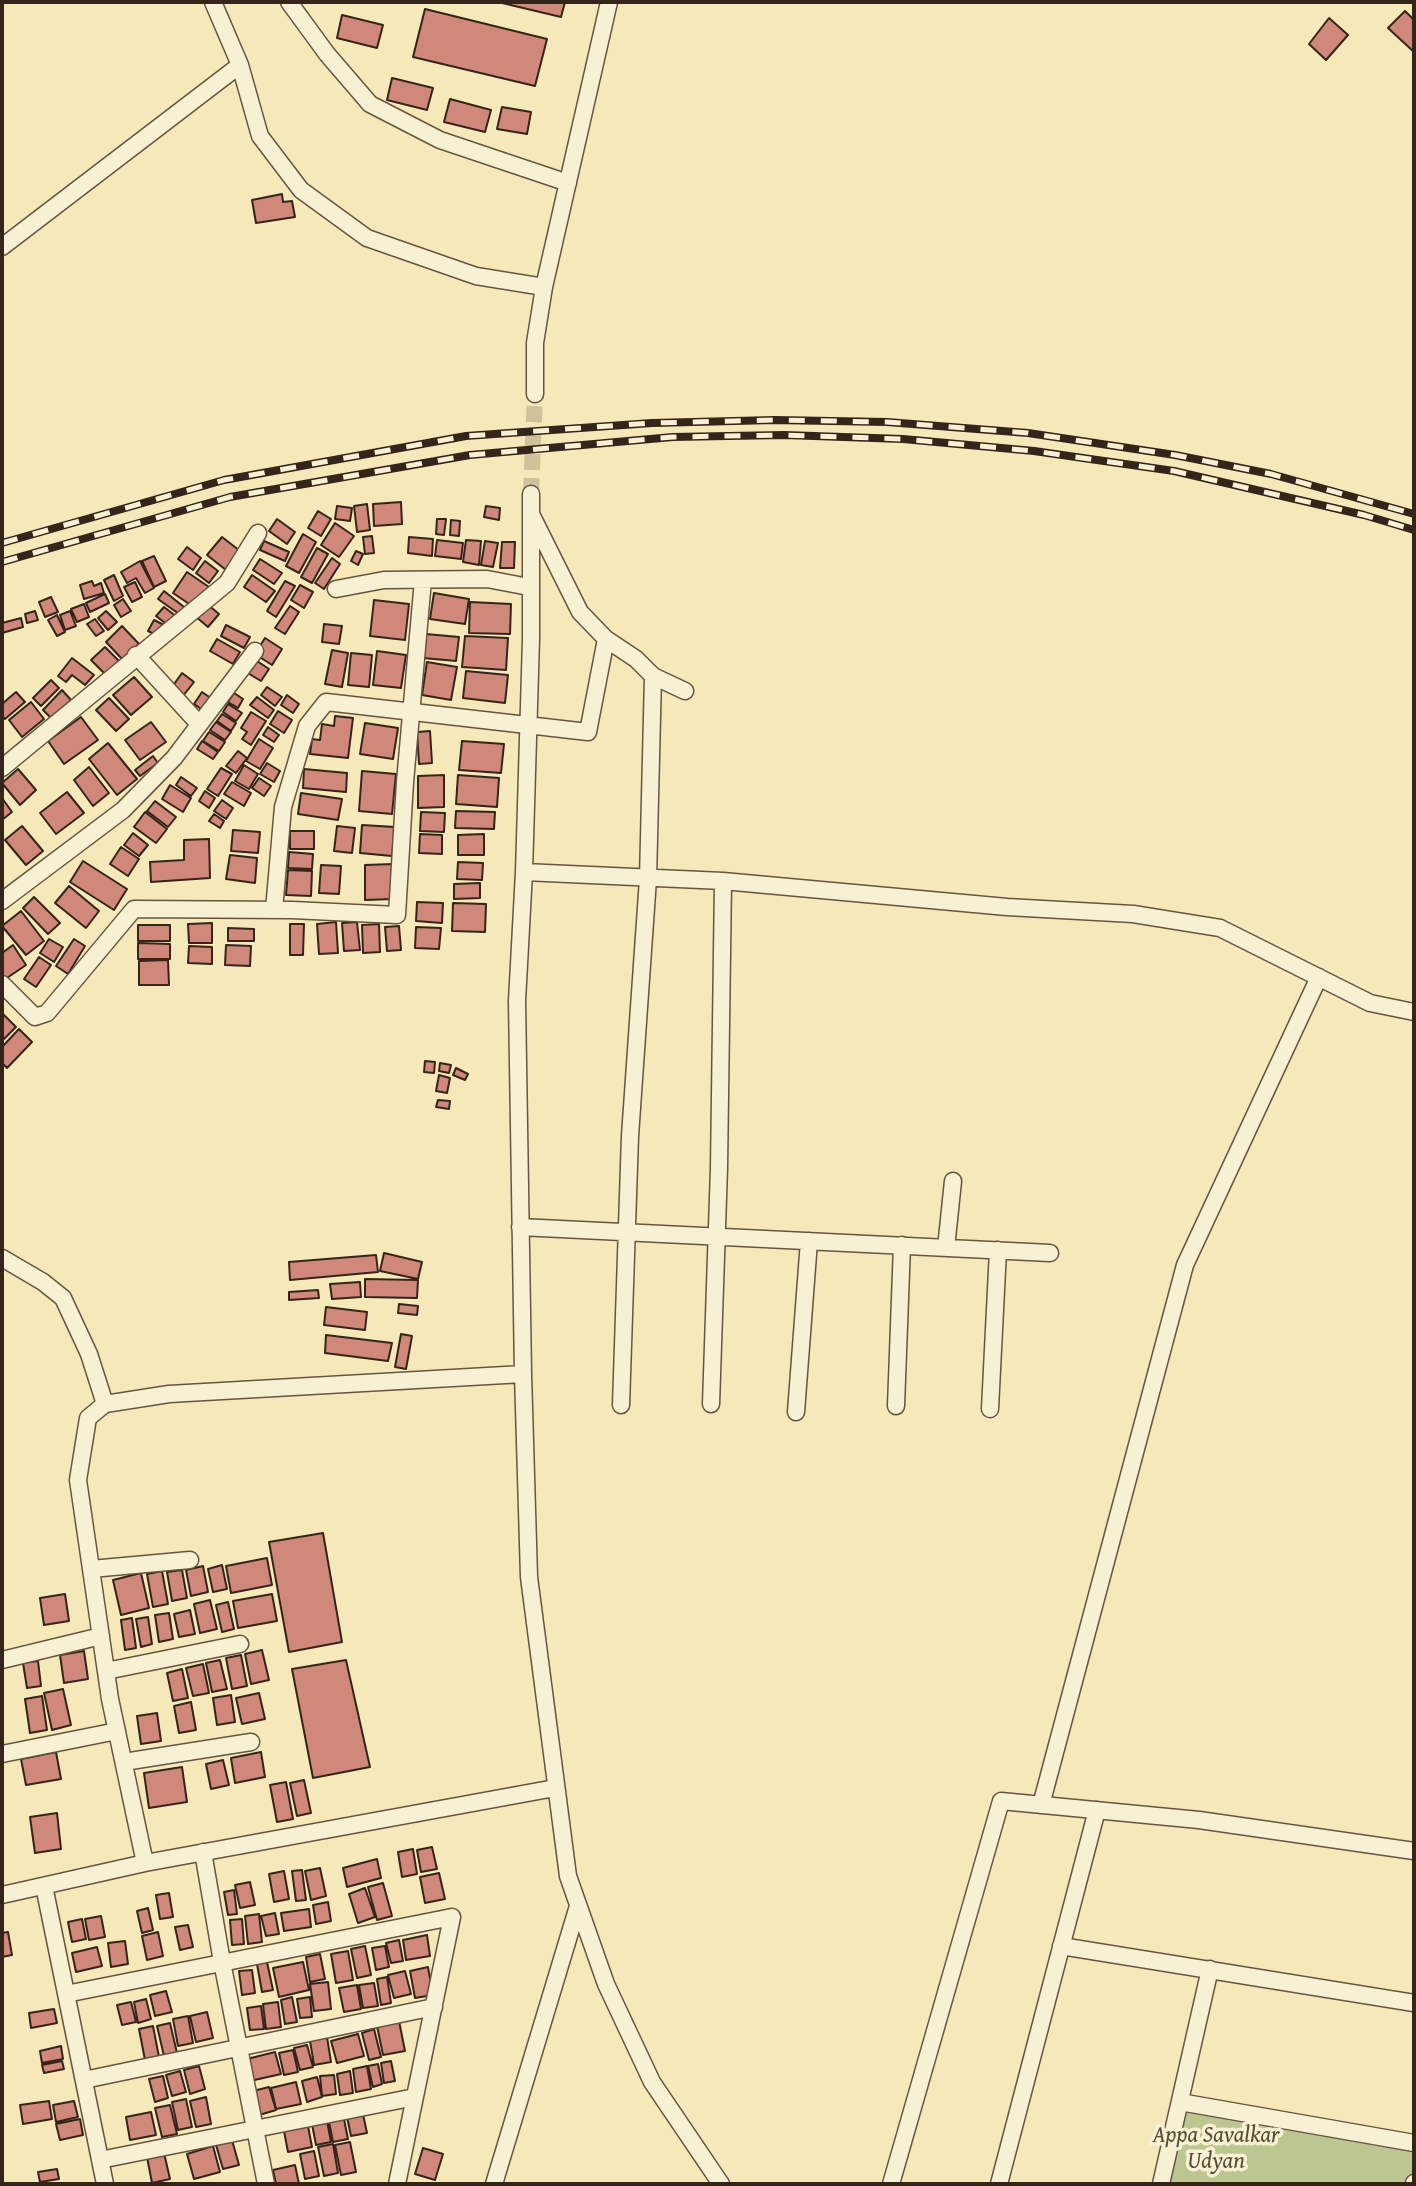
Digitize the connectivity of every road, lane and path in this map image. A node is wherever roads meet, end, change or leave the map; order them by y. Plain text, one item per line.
1 (213, 2) edge
2 (289, 2) edge
3 (609, 2) edge
4 (240, 65) junction
5 (568, 183) junction
6 (2, 247) edge
7 (544, 287) junction
8 (535, 394) tunnel mouth
9 (531, 494) tunnel mouth
10 (530, 512) junction
11 (258, 533) dead end
12 (423, 580) junction
13 (529, 587) junction
14 (336, 589) dead end
15 (606, 639) junction
16 (255, 650) dead end
17 (136, 655) junction
18 (653, 676) junction
19 (685, 691) dead end
20 (411, 711) junction
21 (199, 724) junction
22 (528, 727) junction
23 (2, 768) edge
24 (524, 872) junction
25 (648, 879) junction
26 (723, 881) junction
27 (2, 901) edge
28 (274, 910) junction
29 (1319, 978) junction
30 (2, 984) edge
31 (1414, 1012) edge
32 (953, 1181) dead end
33 (520, 1227) junction
34 (627, 1232) junction
35 (717, 1237) junction
36 (809, 1241) junction
37 (902, 1245) junction
38 (946, 1248) junction
39 (998, 1250) junction
40 (1050, 1252) dead end
41 (2, 1258) edge
42 (523, 1374) junction
43 (105, 1404) junction
44 (711, 1404) dead end
45 (621, 1405) dead end
46 (896, 1406) dead end
47 (990, 1409) dead end
48 (796, 1412) dead end
49 (190, 1560) dead end
50 (91, 1569) junction
51 (101, 1636) junction
52 (240, 1644) dead end
53 (2, 1660) edge
54 (106, 1671) junction
55 (117, 1731) junction
56 (251, 1742) dead end
57 (2, 1754) edge
58 (124, 1762) junction
59 (555, 1788) junction
60 (1041, 1805) junction
61 (1097, 1810) junction
62 (1414, 1851) edge
63 (203, 1852) junction
64 (145, 1863) junction
65 (44, 1886) junction
66 (2, 1895) edge
67 (578, 1906) junction
68 (1061, 1946) junction
69 (222, 1962) junction
70 (1210, 1969) junction
71 (66, 1994) junction
72 (1414, 2003) edge
73 (434, 2007) junction
74 (238, 2047) junction
75 (84, 2080) junction
76 (415, 2097) junction
77 (1180, 2102) junction
78 (254, 2128) junction
79 (1414, 2143) edge
80 (100, 2160) junction
81 (105, 2184) edge
82 (266, 2184) edge
83 (397, 2184) edge
84 (494, 2184) edge
85 (721, 2184) edge
86 (891, 2184) edge
87 (999, 2184) edge
88 (1161, 2184) edge

1 - 4 street
2 - 5 street
3 - 5 street
4 - 6 street
4 - 7 street
5 - 7 street
7 - 8 street
9 - 10 street
10 - 13 street
10 - 15 street
11 - 17 street
12 - 13 street
12 - 14 street
12 - 20 street
13 - 22 street
15 - 18 street
15 - 22 street
16 - 21 street
17 - 21 street
17 - 23 street
18 - 19 street
18 - 25 street
20 - 22 street
20 - 28 street
20 - 28 street
21 - 27 street
22 - 24 street
24 - 25 street
24 - 33 street
25 - 26 street
25 - 34 street
26 - 29 street
26 - 35 street
28 - 30 street
29 - 31 street
29 - 60 street
32 - 38 street
33 - 34 street
33 - 42 street
34 - 35 street
34 - 45 street
35 - 36 street
35 - 44 street
36 - 37 street
36 - 48 street
37 - 38 street
37 - 46 street
38 - 39 street
39 - 40 street
39 - 47 street
41 - 43 street
42 - 43 street
42 - 59 street
43 - 50 street
49 - 50 street
50 - 51 street
51 - 53 street
51 - 54 street
52 - 54 street
54 - 55 street
55 - 57 street
55 - 58 street
56 - 58 street
58 - 64 street
59 - 63 street
59 - 67 street
60 - 61 street
60 - 86 street
61 - 62 street
61 - 68 street
63 - 64 street
63 - 69 street
64 - 65 street
65 - 66 street
65 - 71 street
67 - 84 street
67 - 85 street
68 - 70 street
68 - 87 street
69 - 71 street
69 - 73 street
69 - 74 street
70 - 72 street
70 - 77 street
71 - 75 street
73 - 74 street
73 - 76 street
74 - 75 street
74 - 78 street
75 - 80 street
76 - 78 street
76 - 83 street
77 - 79 street
77 - 88 street
78 - 80 street
78 - 82 street
80 - 81 street

